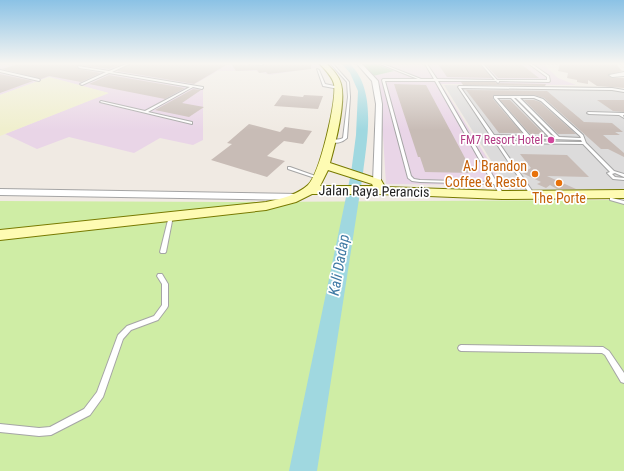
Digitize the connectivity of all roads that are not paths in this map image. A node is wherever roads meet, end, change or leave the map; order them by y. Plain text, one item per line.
1 (186, 86) edge
2 (337, 86) edge
3 (348, 86) edge
4 (376, 86) edge
5 (384, 86) edge
6 (439, 86) edge
7 (192, 87) junction
8 (202, 88) dead end
9 (624, 91) edge
10 (512, 97) junction
11 (517, 97) junction
12 (101, 102) dead end
13 (146, 112) junction
14 (589, 113) dead end
15 (623, 115) edge
16 (191, 123) dead end
17 (493, 136) junction
18 (529, 136) junction
19 (550, 137) junction
20 (557, 137) junction
21 (581, 138) junction
22 (330, 141) junction
23 (495, 142) junction
24 (584, 143) junction
25 (324, 165) junction
26 (289, 168) dead end
27 (319, 178) junction
28 (623, 179) edge
29 (494, 183) junction
30 (373, 185) junction
31 (0, 192) edge
32 (303, 193) junction
33 (624, 194) edge
34 (502, 195) junction
35 (533, 195) junction
36 (612, 199) dead end
37 (624, 203) edge
38 (171, 216) junction
39 (0, 235) edge
40 (163, 252) dead end
41 (160, 276) dead end
42 (461, 348) dead end
43 (624, 380) edge
44 (0, 428) edge

1 - 7 lane
2 - 22 street, Jalan Raya Perancis
3 - 22 lane
4 - 30 street
5 - 29 lane
6 - 29 lane
7 - 8 lane
7 - 13 lane
9 - 17 lane
10 - 11 lane
10 - 18 lane
10 - 19 lane
11 - 20 lane
11 - 21 lane
12 - 13 lane
13 - 16 lane
14 - 15 lane
17 - 18 lane
17 - 23 lane
18 - 19 lane
19 - 20 lane
20 - 21 lane
21 - 24 lane
22 - 25 street, Jalan Raya Perancis
23 - 24 lane
23 - 35 lane
24 - 28 lane
25 - 27 street, Jalan Raya Perancis
25 - 30 street
26 - 27 lane
27 - 32 street, Jalan Raya Perancis
29 - 34 lane
30 - 32 street, Jalan Raya Perancis
30 - 34 street, Jalan Raya Perancis
31 - 32 street
32 - 38 street
33 - 35 street, Jalan Raya Perancis
34 - 35 street, Jalan Raya Perancis
36 - 37 lane
38 - 39 street
38 - 40 lane
41 - 44 lane
42 - 43 lane

